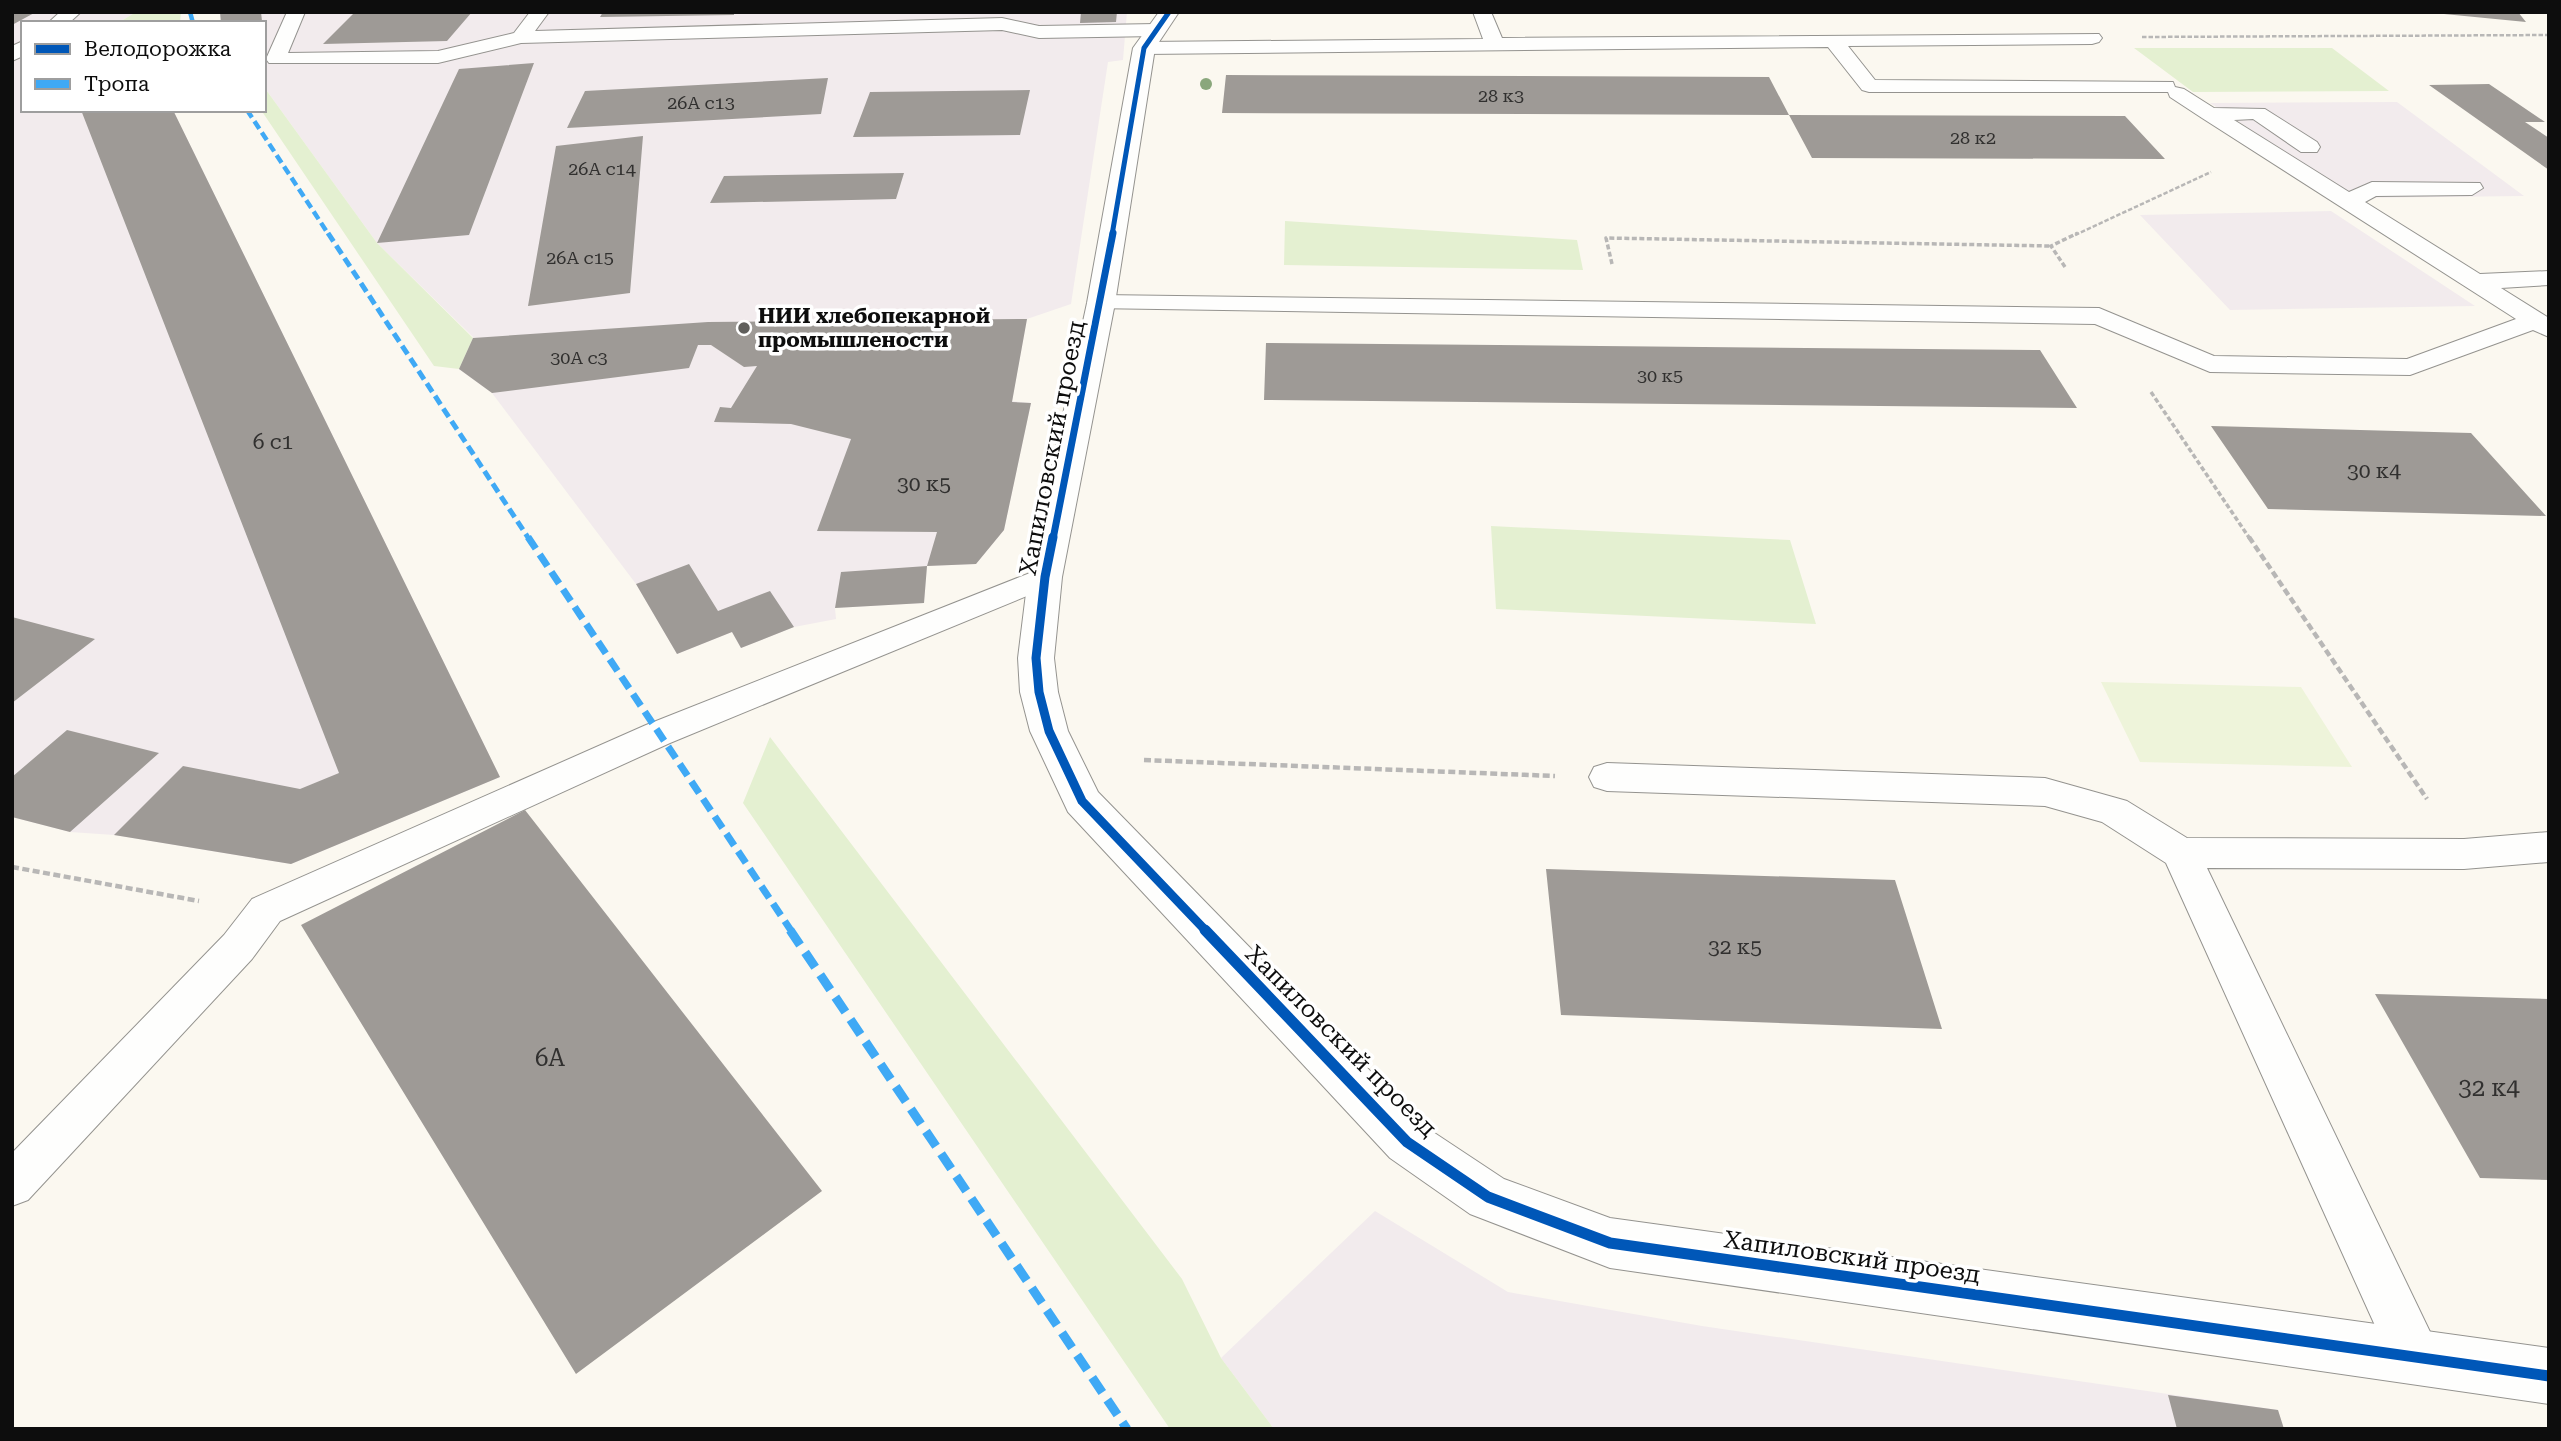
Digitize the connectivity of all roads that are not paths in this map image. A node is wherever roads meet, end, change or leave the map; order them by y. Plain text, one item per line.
1 (296, 12) edge
2 (540, 12) edge
3 (1482, 12) edge
4 (2074, 22) dead end
5 (1156, 30) edge
6 (521, 37) junction
7 (1833, 40) junction
8 (1495, 44) junction
9 (2209, 114) junction
10 (2309, 147) dead end
11 (2472, 188) dead end
12 (2347, 202) junction
13 (2549, 278) edge
14 (2471, 282) junction
15 (1101, 303) junction
16 (2542, 325) edge
17 (1045, 577) junction
18 (1607, 778) road end
19 (2549, 846) edge
20 (2181, 853) junction
21 (12, 1185) edge
22 (2414, 1354) junction
23 (2549, 1376) edge

1 - 6 lane
2 - 6 lane
3 - 8 lane
4 - 7 lane
5 - 6 lane
5 - 8 lane
5 - 15 street, Хапиловский проезд
7 - 8 lane
7 - 9 lane
9 - 10 lane
9 - 12 lane
11 - 12 lane
12 - 14 lane
13 - 14 lane
14 - 16 lane
15 - 16 lane
15 - 17 street, Хапиловский проезд
17 - 21 lane
17 - 22 street, Хапиловский проезд
18 - 20 lane
19 - 20 lane
20 - 22 lane
22 - 23 street, Хапиловский проезд

